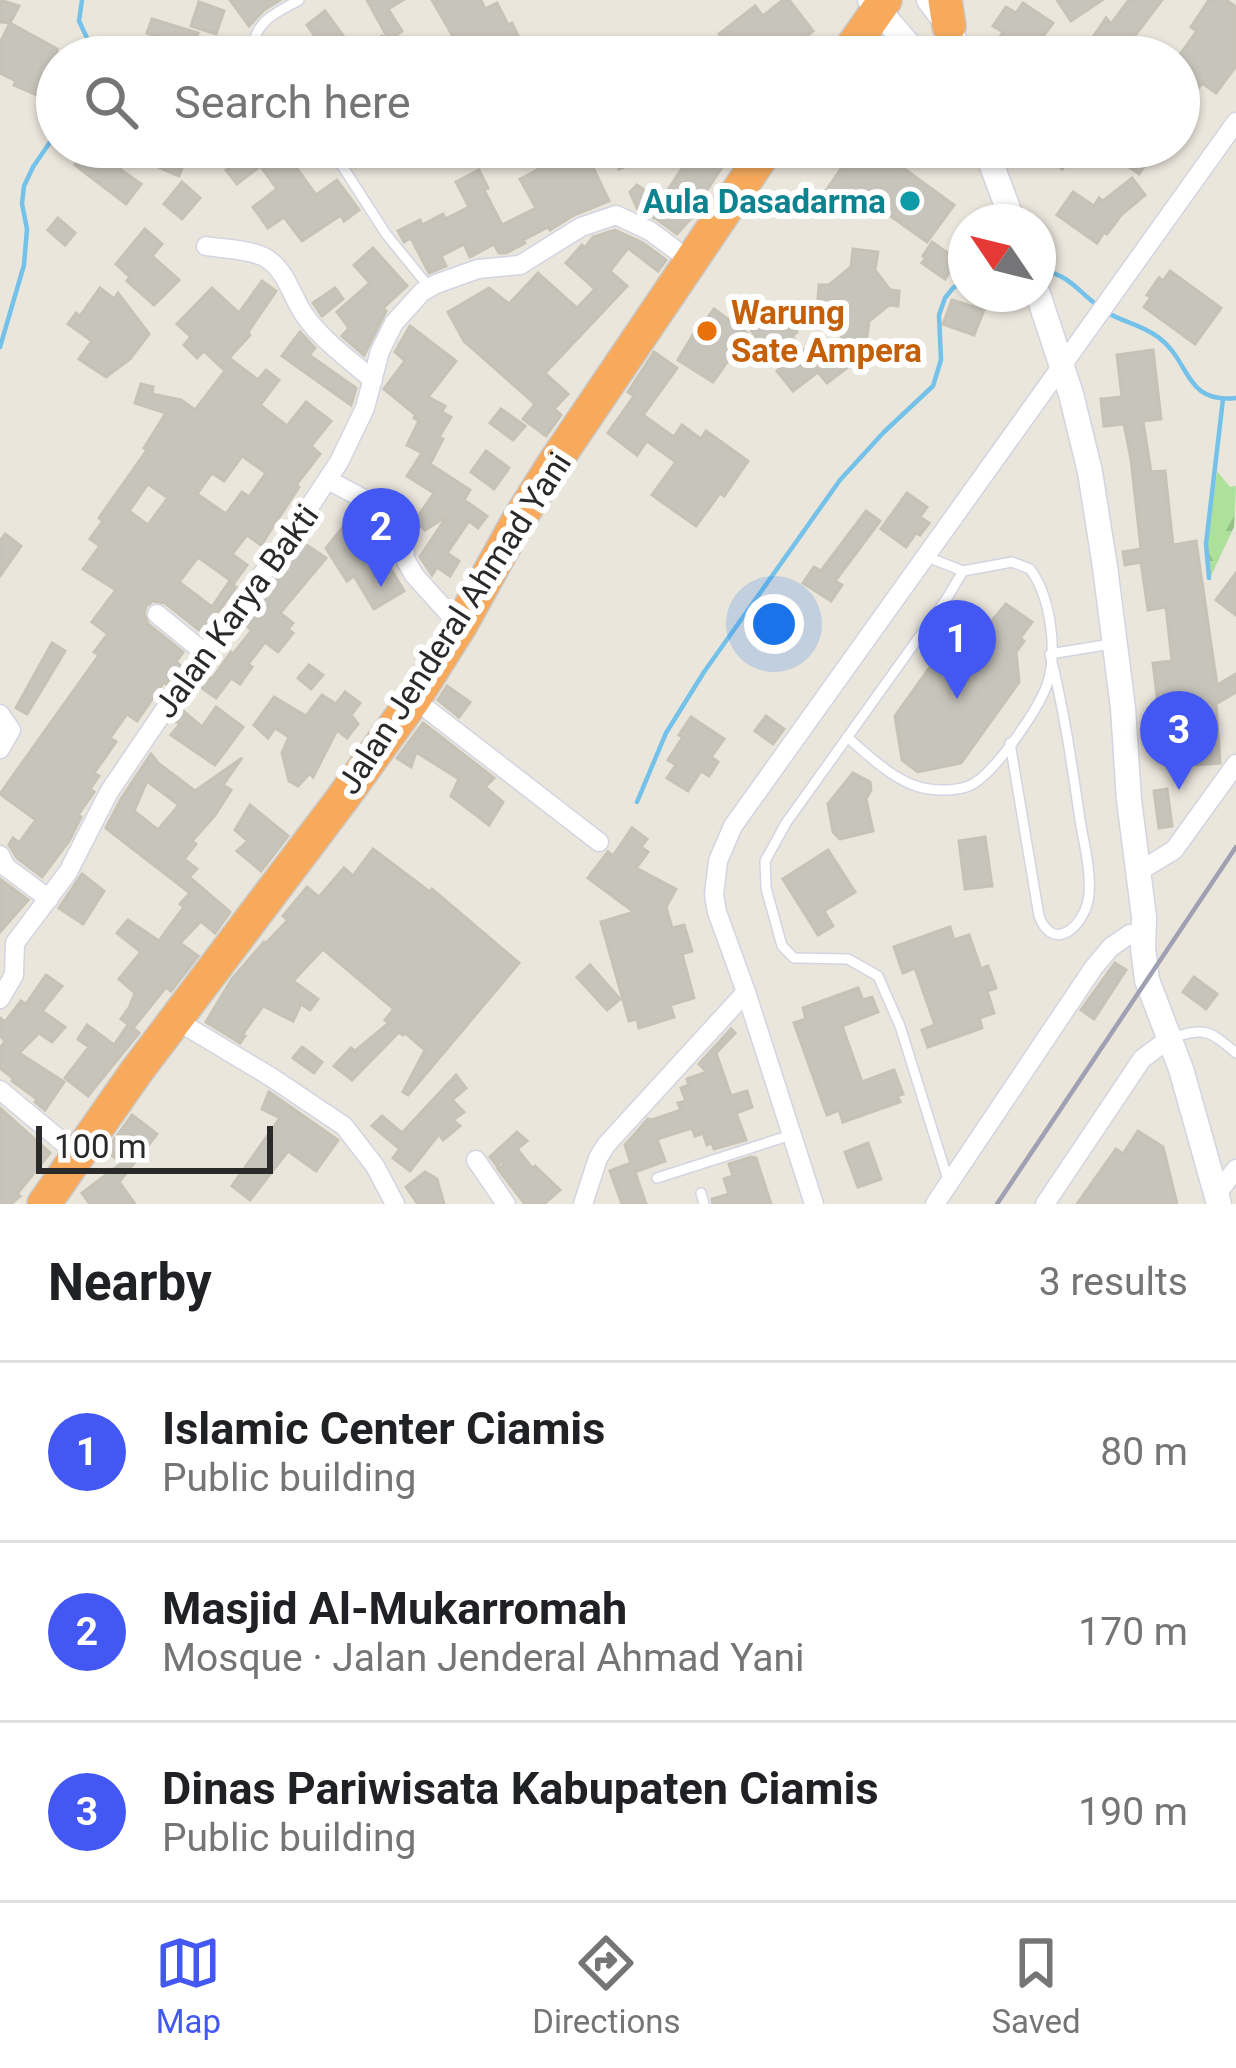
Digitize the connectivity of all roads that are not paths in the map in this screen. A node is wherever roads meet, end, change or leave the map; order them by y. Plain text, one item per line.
1 (299, 0) edge
2 (873, 2) edge
3 (255, 36) edge
4 (840, 36) edge
5 (856, 36) edge
6 (901, 36) edge
7 (1236, 122) edge
8 (1229, 148) edge
9 (344, 168) edge
10 (755, 168) edge
11 (993, 168) edge
12 (1006, 204) edge
13 (206, 246) dead end
14 (692, 262) junction
15 (429, 287) junction
16 (1044, 312) edge
17 (1063, 367) junction
18 (374, 380) junction
19 (328, 480) junction
20 (927, 557) junction
21 (963, 572) junction
22 (157, 614) dead end
23 (460, 626) junction
24 (1115, 644) junction
25 (206, 654) junction
26 (1050, 654) junction
27 (414, 698) junction
28 (0, 714) edge
29 (847, 737) junction
30 (1010, 743) junction
31 (0, 748) edge
32 (1236, 764) edge
33 (599, 842) dead end
34 (0, 855) edge
35 (1138, 872) junction
36 (49, 898) junction
37 (1143, 936) junction
38 (746, 992) junction
39 (0, 999) edge
40 (176, 1020) junction
41 (1170, 1038) junction
42 (1236, 1053) edge
43 (0, 1090) edge
44 (791, 1135) junction
45 (77, 1154) junction
46 (476, 1160) dead end
47 (1236, 1169) edge
48 (657, 1178) dead end
49 (949, 1183) junction
50 (1217, 1199) edge
51 (44, 1204) edge
52 (395, 1204) edge
53 (506, 1204) edge
54 (583, 1204) edge
55 (814, 1204) edge
56 (935, 1204) edge
57 (1045, 1204) edge

1 - 3 lane
2 - 4 highway
2 - 5 highway
2 - 6 main road
7 - 8 street
8 - 17 street
9 - 15 lane
10 - 14 highway, Jalan Jenderal Ahmad Yani
11 - 12 main road
13 - 18 street
14 - 15 street, Jalan Karya Bakti
14 - 23 highway, Jalan Jenderal Ahmad Yani
15 - 18 street, Jalan Karya Bakti
16 - 17 main road
17 - 20 street
17 - 24 main road
18 - 19 street, Jalan Karya Bakti
19 - 23 street
19 - 25 street, Jalan Karya Bakti
20 - 21 lane
20 - 38 street
21 - 26 lane
21 - 29 lane
22 - 25 street
23 - 27 highway, Jalan Jenderal Ahmad Yani
24 - 26 lane
24 - 35 main road
25 - 36 street, Jalan Karya Bakti
26 - 30 lane
26 - 30 lane
27 - 33 street
27 - 40 highway, Jalan Jenderal Ahmad Yani
28 - 31 street
29 - 30 lane
29 - 49 lane
32 - 35 street
34 - 36 street
35 - 37 main road
36 - 39 street, Jalan Karya Bakti
37 - 41 main road
37 - 49 street
38 - 44 street
38 - 54 street
40 - 45 highway, Jalan Jenderal Ahmad Yani
40 - 52 street
41 - 42 lane
41 - 50 main road
41 - 57 street
43 - 45 street
44 - 48 lane
44 - 55 street
45 - 51 highway, Jalan Jenderal Ahmad Yani
46 - 53 street
47 - 50 street
49 - 56 street

